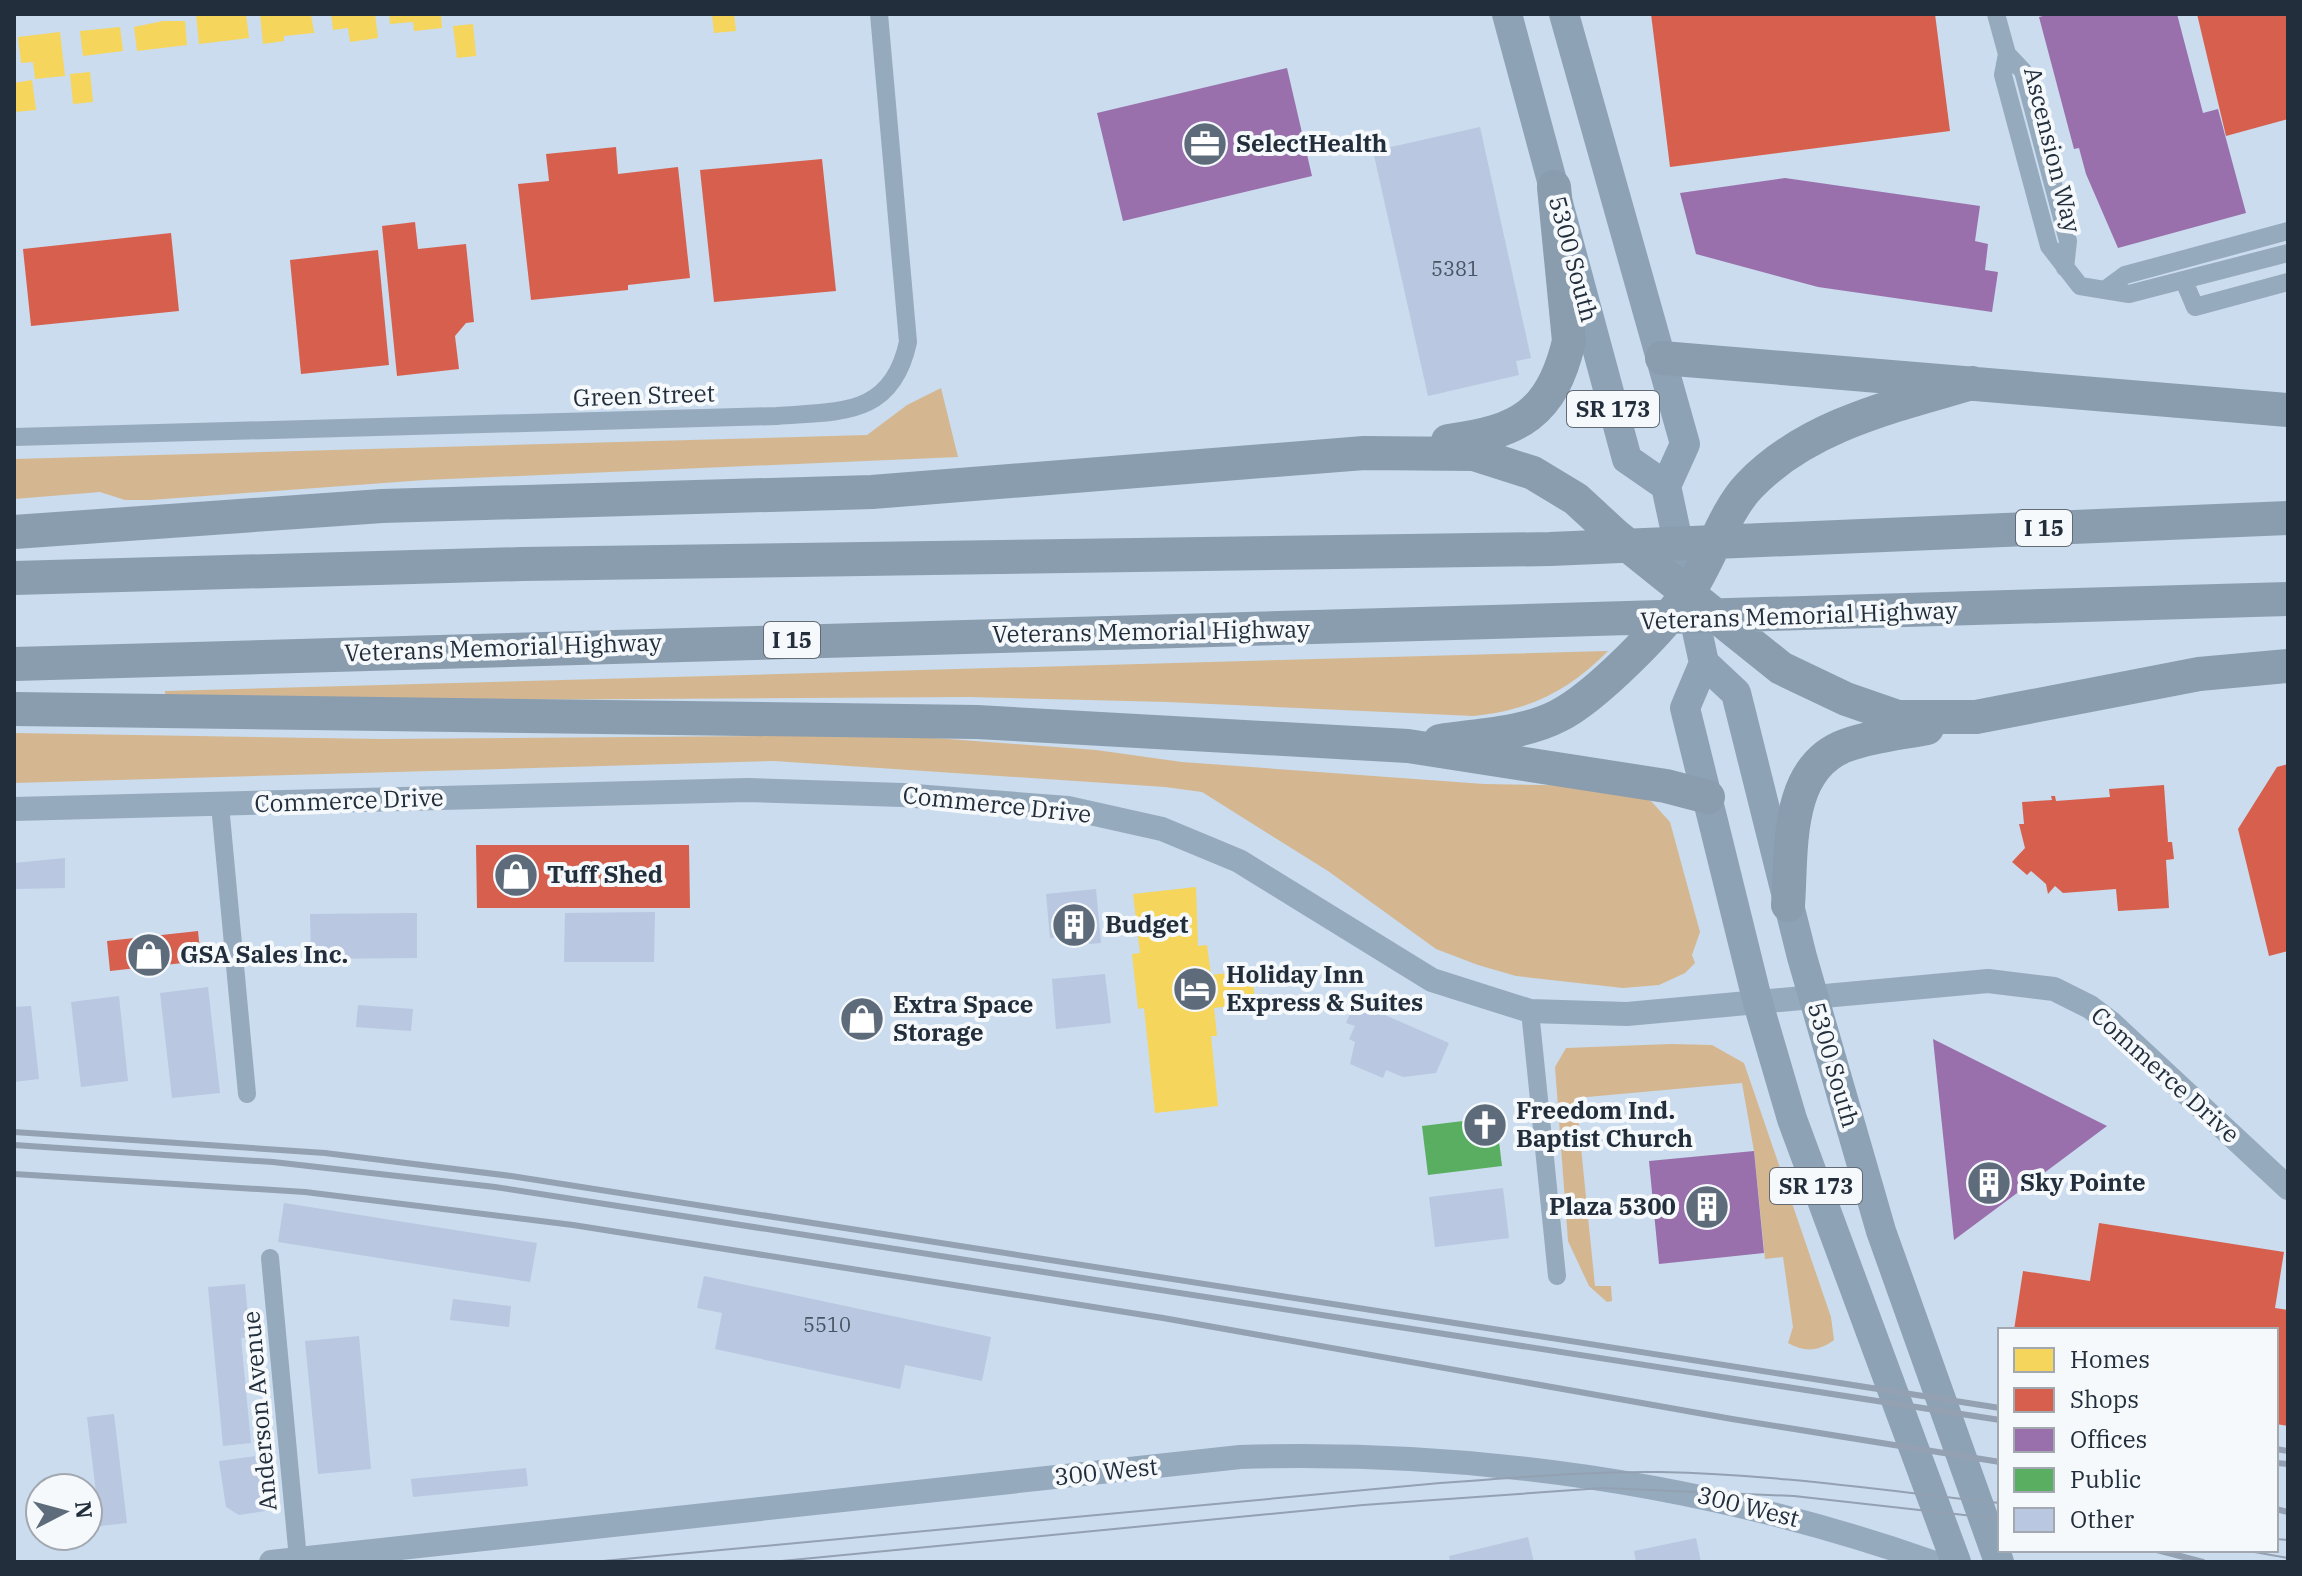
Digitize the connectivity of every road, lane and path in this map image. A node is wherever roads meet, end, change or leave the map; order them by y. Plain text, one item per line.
1 (879, 14) edge
2 (1507, 14) edge
3 (1564, 14) edge
4 (1996, 14) edge
5 (1554, 187) junction
6 (2288, 231) edge
7 (2288, 253) edge
8 (2184, 281) junction
9 (2288, 282) edge
10 (2106, 289) junction
11 (1662, 358) junction
12 (1972, 383) junction
13 (2288, 410) edge
14 (14, 437) edge
15 (1364, 453) junction
16 (1666, 486) junction
17 (2288, 518) edge
18 (14, 532) edge
19 (14, 578) edge
20 (1688, 592) junction
21 (2288, 599) edge
22 (1704, 663) junction
23 (14, 664) edge
24 (2288, 666) edge
25 (14, 709) edge
26 (1976, 717) junction
27 (1408, 746) junction
28 (1708, 797) junction
29 (220, 805) junction
30 (14, 809) edge
31 (1788, 905) junction
32 (1814, 998) junction
33 (1758, 1003) junction
34 (1530, 1011) junction
35 (247, 1094) dead end
36 (2288, 1188) edge
37 (270, 1258) dead end
38 (1557, 1276) dead end
39 (298, 1559) junction
40 (271, 1562) edge
41 (1932, 1562) edge
42 (1956, 1562) edge
43 (1999, 1562) edge

1 - 14 street, Green Street
2 - 5 main road, 5300 South / SR 173
3 - 11 main road, SR 173
4 - 10 street, Ascension Way
5 - 15 highway
5 - 16 main road, 5300 South / SR 173
6 - 10 street
7 - 8 street
8 - 9 street
8 - 10 street
11 - 12 highway
11 - 16 main road, SR 173
12 - 13 highway
12 - 20 highway
15 - 18 highway
15 - 20 highway
16 - 20 main road
17 - 19 highway, I 15
20 - 22 main road
20 - 26 highway
20 - 27 highway
21 - 23 highway, Veterans Memorial Highway / I 15
22 - 28 main road, SR 173
22 - 31 main road, 5300 South / SR 173
24 - 26 highway
25 - 27 highway
26 - 31 highway
27 - 28 highway
28 - 33 main road, SR 173
29 - 30 street, Commerce Drive
29 - 34 street, Commerce Drive
29 - 35 street
31 - 32 main road, 5300 South / SR 173
32 - 33 street, Commerce Drive
32 - 36 street, Commerce Drive
32 - 43 main road, 5300 South / SR 173
33 - 34 street, Commerce Drive
33 - 42 main road, SR 173
34 - 38 street
37 - 39 street, Anderson Avenue
39 - 40 street, 300 West
39 - 41 street, 300 West

